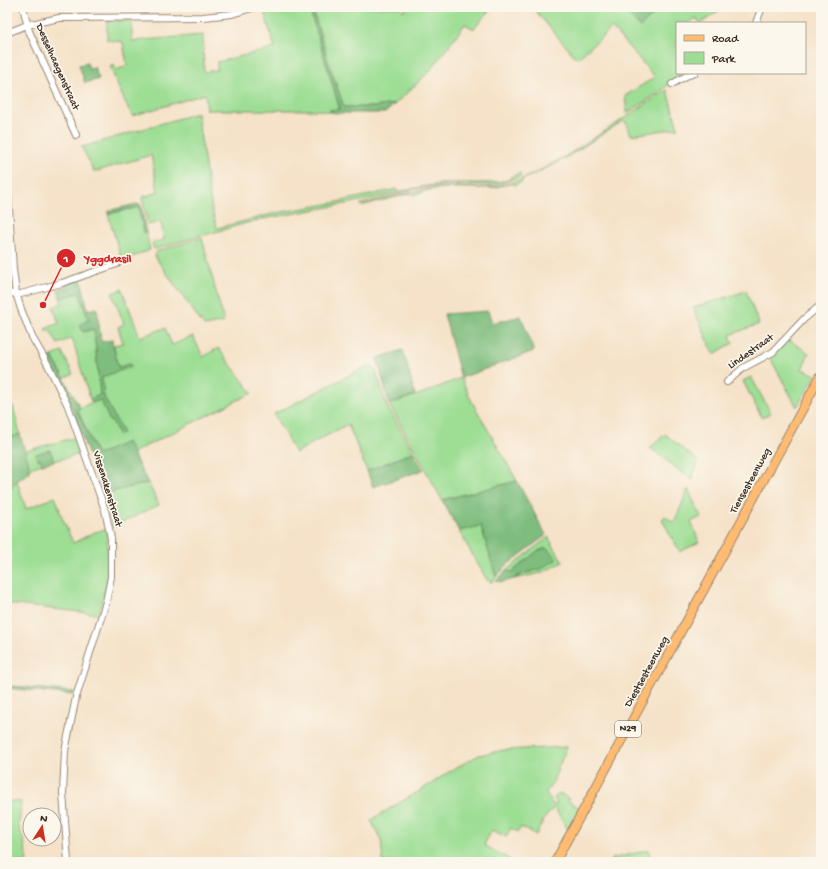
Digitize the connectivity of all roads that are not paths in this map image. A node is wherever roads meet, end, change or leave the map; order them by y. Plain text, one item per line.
1 (23, 7) edge
2 (255, 7) edge
3 (762, 7) edge
4 (756, 22) edge
5 (27, 25) junction
6 (7, 32) edge
7 (692, 74) edge
8 (672, 84) dead end
9 (76, 135) dead end
10 (7, 178) edge
11 (117, 264) dead end
12 (7, 294) edge
13 (16, 294) junction
14 (821, 306) edge
15 (821, 375) edge
16 (727, 382) dead end
17 (700, 597) joint
18 (68, 862) edge
19 (555, 862) edge

1 - 5 street, Desselhaegenstraat
2 - 5 street
3 - 4 street
5 - 6 street
5 - 9 street, Desselhaegenstraat
7 - 8 street
10 - 13 street, Vissenakenstraat
11 - 13 street
12 - 13 street
13 - 18 street, Vissenakenstraat
14 - 16 street, Lindestraat
15 - 17 main road, Tiensesteenweg / N29
17 - 19 main road, Diestsesteenweg / N29

